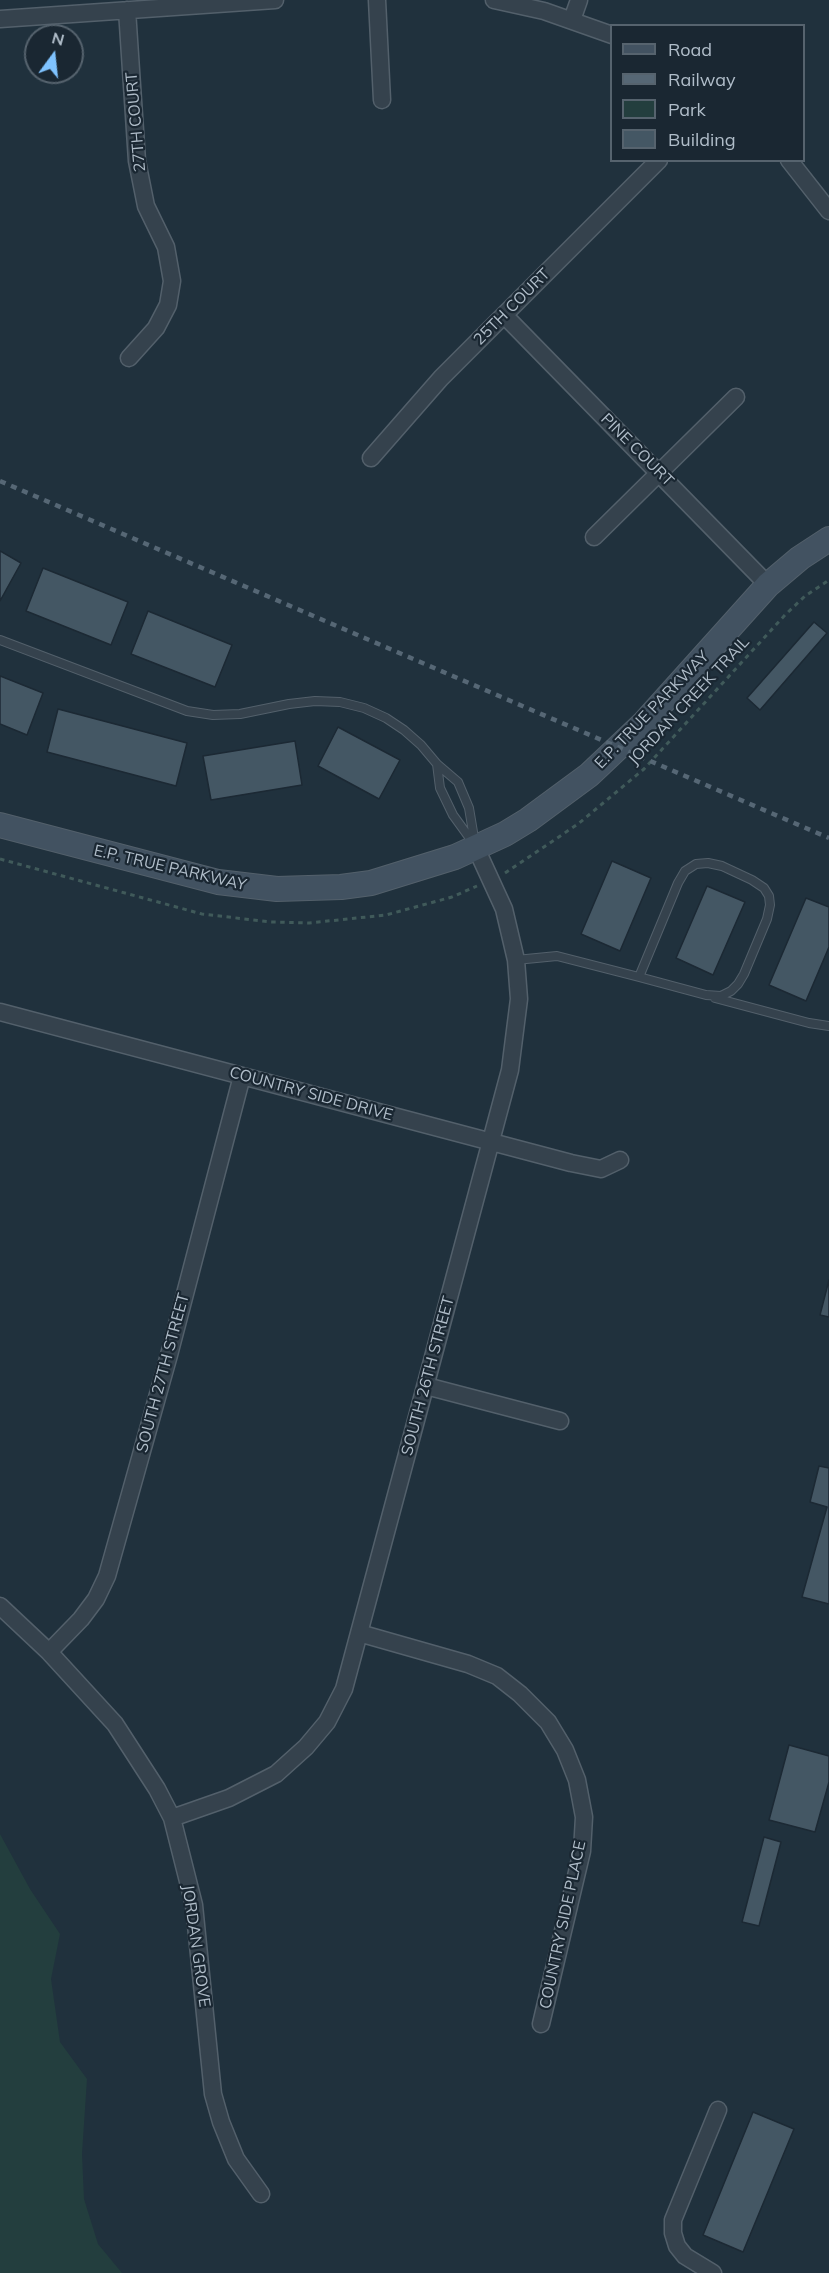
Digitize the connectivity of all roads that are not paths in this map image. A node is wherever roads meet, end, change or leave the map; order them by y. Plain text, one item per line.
1 (275, 0) edge
2 (377, 0) edge
3 (494, 0) edge
4 (579, 0) edge
5 (127, 10) junction
6 (0, 19) edge
7 (572, 21) junction
8 (610, 34) edge
9 (382, 100) dead end
10 (657, 162) edge
11 (791, 162) edge
12 (829, 211) edge
13 (504, 315) junction
14 (129, 358) dead end
15 (736, 397) dead end
16 (371, 458) dead end
17 (659, 472) junction
18 (594, 537) dead end
19 (829, 539) edge
20 (768, 585) junction
21 (0, 640) edge
22 (437, 764) junction
23 (0, 825) edge
24 (476, 848) junction
25 (516, 960) junction
26 (639, 976) junction
27 (706, 995) junction
28 (0, 1012) edge
29 (829, 1026) edge
30 (242, 1076) junction
31 (490, 1140) junction
32 (620, 1160) dead end
33 (426, 1386) junction
34 (560, 1421) dead end
35 (0, 1606) edge
36 (359, 1633) junction
37 (49, 1652) junction
38 (172, 1818) junction
39 (541, 2024) dead end
40 (718, 2110) dead end
41 (261, 2194) dead end
42 (712, 2273) edge

1 - 5 street
2 - 9 street
3 - 7 street
4 - 7 street
5 - 6 street
5 - 14 street, 27TH COURT
7 - 8 street
10 - 13 street, 25TH COURT
11 - 12 street
13 - 16 street, 25TH COURT
13 - 17 street, PINE COURT
15 - 17 street
17 - 18 street
17 - 20 street, PINE COURT
19 - 20 main road, E.P. TRUE PARKWAY
20 - 24 main road, E.P. TRUE PARKWAY
21 - 22 lane
22 - 24 lane
22 - 24 lane
23 - 24 main road, E.P. TRUE PARKWAY
24 - 25 street, SOUTH 26TH STREET
25 - 26 lane
25 - 31 street, SOUTH 26TH STREET
26 - 27 lane
26 - 27 lane
27 - 29 lane
28 - 30 street, COUNTRY SIDE DRIVE
30 - 31 street, COUNTRY SIDE DRIVE
30 - 37 street, SOUTH 27TH STREET
31 - 32 street, COUNTRY SIDE DRIVE
31 - 33 street, SOUTH 26TH STREET
33 - 34 street
33 - 36 street, SOUTH 26TH STREET
35 - 37 street, JORDAN GROVE
36 - 38 street, SOUTH 26TH STREET
36 - 39 street, COUNTRY SIDE PLACE
37 - 38 street, JORDAN GROVE
38 - 41 street, JORDAN GROVE
40 - 42 street

